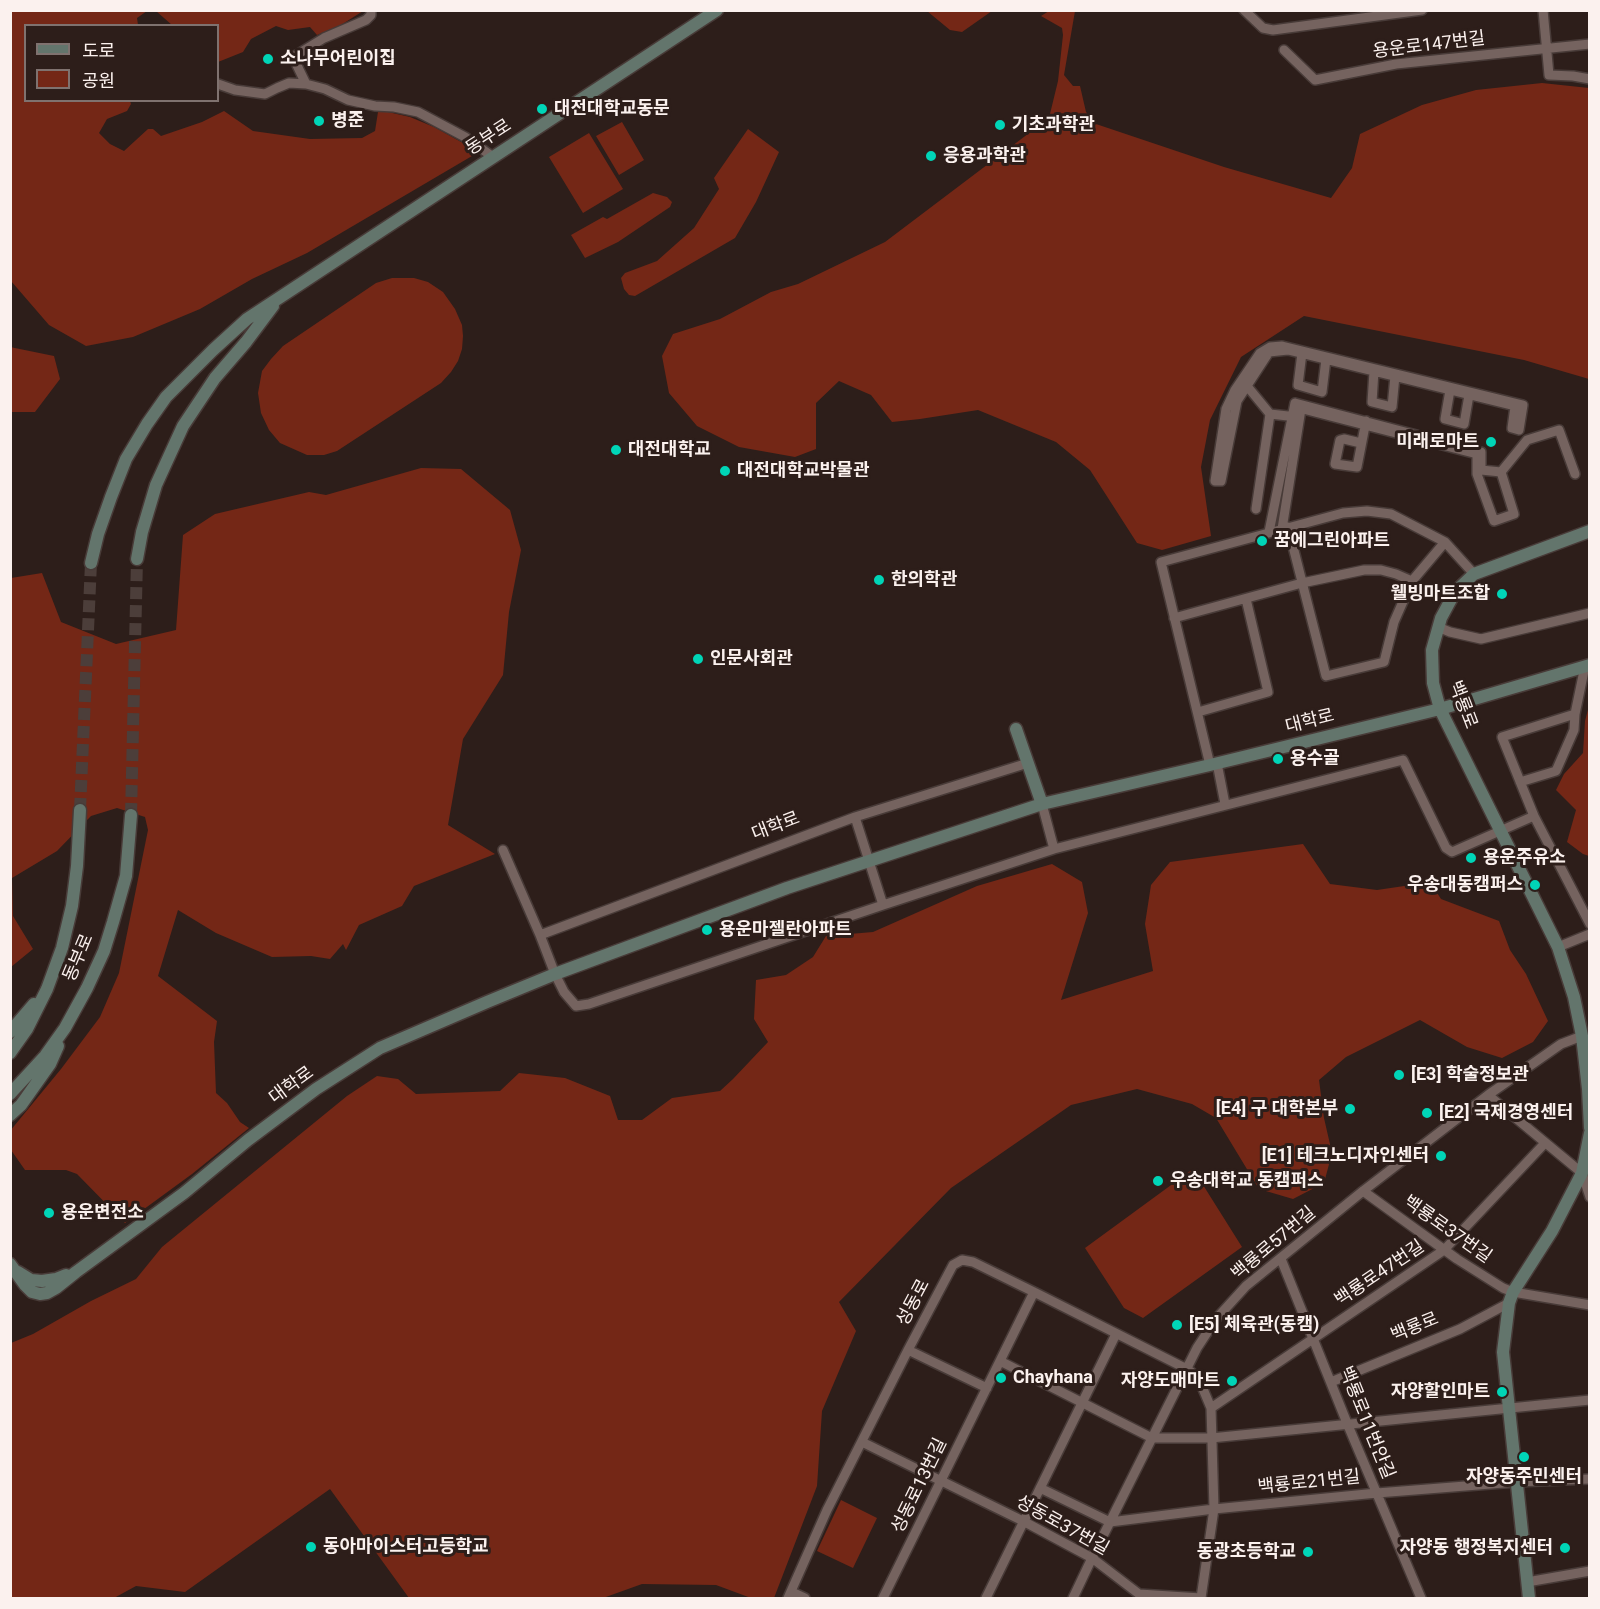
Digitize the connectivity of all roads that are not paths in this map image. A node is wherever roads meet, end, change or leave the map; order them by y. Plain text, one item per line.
1 (371, 10) edge
2 (717, 10) edge
3 (1244, 10) edge
4 (1422, 10) edge
5 (1543, 10) edge
6 (1590, 44) edge
7 (1284, 50) dead end
8 (1546, 50) junction
9 (1590, 79) edge
10 (219, 84) edge
11 (306, 84) junction
12 (494, 157) junction
13 (281, 296) junction
14 (1302, 353) junction
15 (1326, 359) junction
16 (1374, 371) junction
17 (1395, 376) junction
18 (1247, 386) junction
19 (1450, 390) junction
20 (1469, 394) junction
21 (1270, 414) junction
22 (1295, 417) junction
23 (1366, 423) junction
24 (1361, 443) dead end
25 (1501, 472) junction
26 (1575, 474) dead end
27 (1256, 509) dead end
28 (1285, 528) junction
29 (1590, 531) edge
30 (1269, 532) junction
31 (1445, 542) junction
32 (137, 559) tunnel mouth
33 (91, 563) tunnel mouth
34 (1474, 574) junction
35 (1412, 581) junction
36 (1302, 583) junction
37 (1246, 598) junction
38 (1590, 612) edge
39 (1174, 618) junction
40 (1438, 627) junction
41 (1587, 665) edge
42 (1440, 709) junction
43 (1198, 712) junction
44 (1575, 714) junction
45 (1016, 729) dead end
46 (1028, 763) junction
47 (1214, 764) junction
48 (1520, 782) junction
49 (1042, 804) junction
50 (1225, 804) junction
51 (80, 810) tunnel mouth
52 (131, 815) tunnel mouth
53 (1534, 816) junction
54 (855, 817) junction
55 (1499, 831) junction
56 (1054, 849) junction
57 (503, 850) dead end
58 (869, 861) junction
59 (883, 905) junction
60 (1590, 924) edge
61 (1590, 934) edge
62 (540, 935) junction
63 (1558, 947) junction
64 (555, 974) junction
65 (47, 989) junction
66 (65, 1028) junction
67 (10, 1032) edge
68 (1582, 1036) junction
69 (10, 1053) edge
70 (10, 1094) edge
71 (1488, 1095) junction
72 (10, 1115) edge
73 (1590, 1128) edge
74 (1590, 1134) edge
75 (1545, 1143) junction
76 (1586, 1173) edge
77 (1363, 1191) junction
78 (1590, 1197) edge
79 (1444, 1250) junction
80 (1281, 1259) junction
81 (13, 1267) edge
82 (1034, 1292) junction
83 (1511, 1297) junction
84 (1590, 1305) edge
85 (1116, 1334) junction
86 (1314, 1338) junction
87 (908, 1350) junction
88 (1000, 1361) junction
89 (1187, 1369) junction
90 (1331, 1382) junction
91 (987, 1388) junction
92 (1590, 1400) edge
93 (1083, 1403) junction
94 (1211, 1408) junction
95 (1508, 1408) junction
96 (1347, 1423) junction
97 (1152, 1438) junction
98 (1211, 1438) junction
99 (862, 1442) junction
100 (1590, 1479) edge
101 (941, 1481) junction
102 (1516, 1482) junction
103 (1040, 1488) junction
104 (1377, 1493) junction
105 (1214, 1509) junction
106 (1023, 1521) junction
107 (1110, 1522) junction
108 (1092, 1558) junction
109 (1590, 1571) edge
110 (1527, 1582) junction
111 (790, 1595) edge
112 (1201, 1598) edge
113 (805, 1599) edge
114 (883, 1599) edge
115 (986, 1599) edge
116 (1073, 1599) edge
117 (1421, 1599) edge
118 (1529, 1599) edge

1 - 11 street
2 - 12 main road, 동부로
3 - 4 street
5 - 8 street
6 - 8 street, 용운로147번길
7 - 8 street, 용운로147번길
8 - 9 street
10 - 11 street
11 - 12 street
12 - 13 main road, 동부로
13 - 32 main road
13 - 33 main road, 동부로
14 - 15 street
14 - 15 street
14 - 18 street
15 - 16 street
16 - 17 street
16 - 17 street
17 - 19 street
18 - 20 street
18 - 21 street
19 - 20 street
19 - 20 street
21 - 22 street
21 - 27 street
22 - 23 street
22 - 28 street
22 - 30 street
23 - 24 street
23 - 25 street
23 - 25 street
25 - 26 street
28 - 30 street
28 - 31 street
28 - 36 street
29 - 34 main road, 백룡로
30 - 39 street
31 - 34 street
31 - 35 street
34 - 40 main road, 백룡로
35 - 36 street
35 - 36 street
36 - 37 street
37 - 39 street
37 - 43 street
38 - 40 street
39 - 43 street
40 - 42 main road, 백룡로
41 - 42 main road, 대학로
41 - 44 street, 대학로
42 - 47 main road, 대학로
42 - 55 main road, 백룡로
43 - 47 street
44 - 48 street, 대학로
44 - 48 street, 백룡로
45 - 46 main road
46 - 49 main road
46 - 54 street, 대학로
47 - 49 main road, 대학로
47 - 50 street
48 - 53 street, 백룡로
49 - 56 street
49 - 58 main road, 대학로
50 - 55 street
50 - 56 street
51 - 65 main road, 동부로
52 - 66 main road, 동부로
53 - 55 street
53 - 60 street, 백룡로
54 - 58 street
54 - 62 street, 대학로
55 - 63 main road, 백룡로
56 - 59 street
57 - 62 street
58 - 59 street
58 - 64 main road, 대학로
59 - 64 street
61 - 63 street
62 - 64 street
63 - 68 main road, 백룡로
64 - 81 main road, 대학로
65 - 67 main road
65 - 69 main road, 동부로
66 - 70 main road, 동부로
66 - 72 main road
68 - 71 street, 백룡로57번길
68 - 73 main road, 백룡로
71 - 75 street
71 - 77 street, 백룡로57번길
74 - 76 main road, 백룡로
75 - 76 street
75 - 79 street, 백룡로47번길
76 - 78 street
76 - 83 main road, 백룡로
77 - 79 street, 백룡로37번길
77 - 80 street, 백룡로57번길
79 - 83 street, 백룡로37번길
79 - 86 street, 백룡로47번길
80 - 86 street, 백룡로11번안길
80 - 89 street, 백룡로57번길
82 - 85 street, 성동로
82 - 87 street, 성동로
82 - 88 street, 성동로13번길
83 - 84 street, 백룡로37번길
83 - 90 street, 백룡로
83 - 95 main road, 백룡로
85 - 89 street, 성동로
85 - 93 street
86 - 90 street, 백룡로11번안길
86 - 94 street, 백룡로47번길
87 - 91 street
87 - 99 street, 성동로
88 - 91 street, 성동로13번길
88 - 93 street
89 - 94 street
89 - 97 street, 백룡로57번길
90 - 96 street, 백룡로11번안길
91 - 101 street, 성동로13번길
92 - 95 street
93 - 97 street
93 - 103 street
94 - 98 street
95 - 96 street
95 - 102 main road, 백룡로
96 - 98 street
96 - 104 street, 백룡로11번안길
97 - 98 street
97 - 107 street, 백룡로57번길
98 - 105 street
99 - 101 street, 성동로37번길
99 - 111 street, 성동로
100 - 102 street, 백룡로21번길
101 - 106 street, 성동로37번길
101 - 114 street, 성동로13번길
102 - 104 street, 백룡로21번길
102 - 110 main road, 백룡로
103 - 106 street
103 - 107 street
104 - 105 street, 백룡로21번길
104 - 117 street, 백룡로11번안길
105 - 107 street, 백룡로21번길
105 - 112 street, 성동로37번길
106 - 108 street, 성동로37번길
106 - 115 street
107 - 108 street, 백룡로57번길
108 - 112 street, 성동로37번길
108 - 116 street, 백룡로57번길
109 - 110 street
110 - 118 main road, 백룡로
111 - 113 street, 성동로

